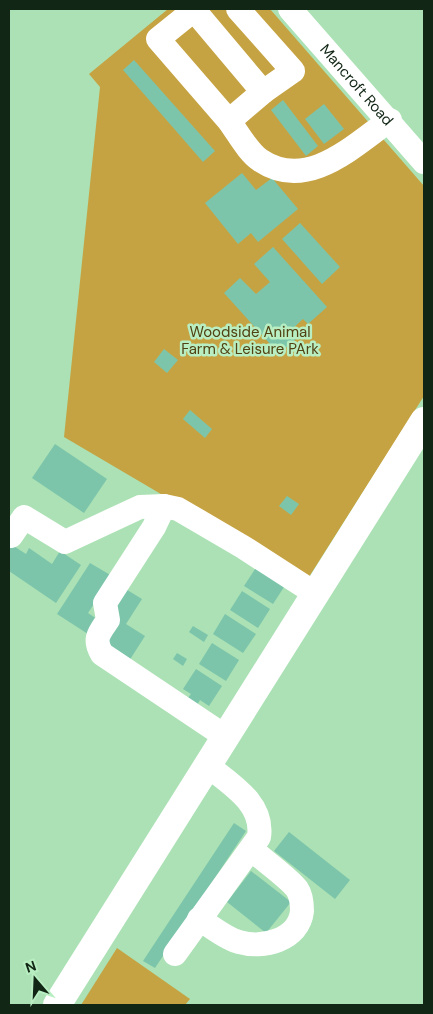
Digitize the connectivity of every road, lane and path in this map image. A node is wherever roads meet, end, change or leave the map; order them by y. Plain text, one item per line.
1 (195, 9) edge
2 (238, 9) edge
3 (290, 9) edge
4 (263, 92) junction
5 (390, 120) junction
6 (230, 121) junction
7 (424, 162) edge
8 (424, 421) edge
9 (164, 506) junction
10 (11, 536) dead end
11 (316, 594) junction
12 (226, 737) junction
13 (208, 766) junction
14 (251, 849) junction
15 (200, 919) junction
16 (174, 954) dead end
17 (57, 1005) edge

1 - 4 street
1 - 6 street
2 - 4 street
3 - 5 street, Mancroft Road
4 - 6 street
5 - 6 street
5 - 7 street, Mancroft Road
8 - 11 main road
9 - 10 street
9 - 11 street
9 - 12 street
11 - 12 main road
12 - 13 main road
13 - 14 street
13 - 17 main road
14 - 15 street
14 - 15 street
15 - 16 street

